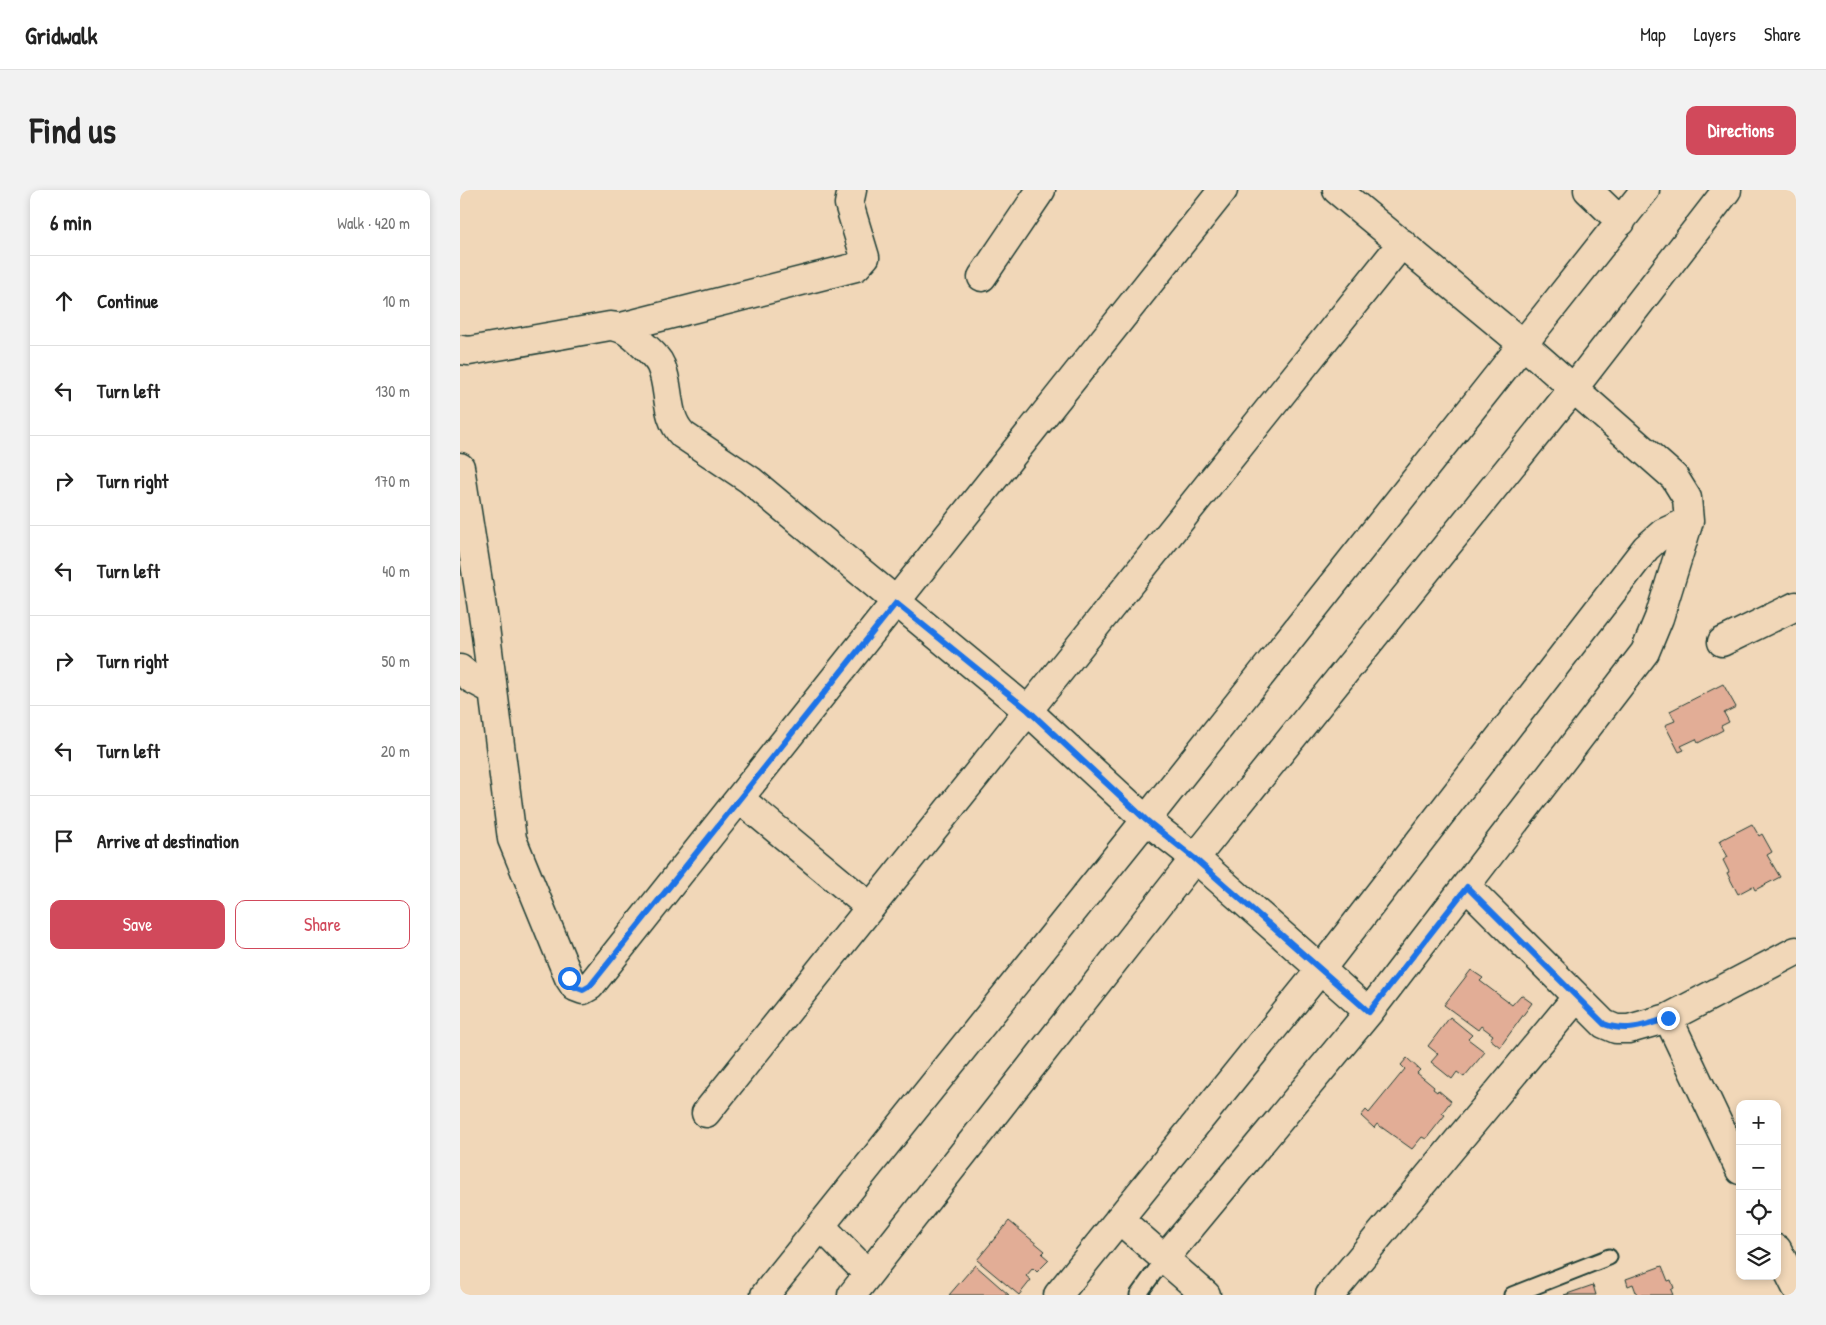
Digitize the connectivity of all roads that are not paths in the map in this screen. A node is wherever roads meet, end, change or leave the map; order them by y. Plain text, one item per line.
1 (852, 190) edge
2 (1041, 190) edge
3 (1223, 190) edge
4 (1337, 190) edge
5 (1588, 190) edge
6 (1645, 190) edge
7 (1727, 190) edge
8 (1620, 222) junction
9 (1402, 244) junction
10 (982, 277) dead end
11 (621, 327) junction
12 (1524, 344) junction
13 (460, 350) edge
14 (1573, 389) junction
15 (460, 467) edge
16 (1689, 521) junction
17 (896, 603) junction
18 (1796, 606) edge
19 (1722, 642) dead end
20 (460, 669) edge
21 (493, 690) junction
22 (1028, 710) junction
23 (740, 799) junction
24 (1146, 820) junction
25 (1194, 858) junction
26 (1467, 887) junction
27 (870, 907) junction
28 (1796, 951) edge
29 (1321, 968) junction
30 (1577, 998) junction
31 (1369, 1012) junction
32 (1657, 1021) junction
33 (706, 1113) dead end
34 (1736, 1163) edge
35 (1119, 1219) junction
36 (821, 1226) junction
37 (1785, 1256) edge
38 (1609, 1257) dead end
39 (1164, 1260) junction
40 (868, 1274) junction
41 (1796, 1287) edge
42 (765, 1295) edge
43 (852, 1295) edge
44 (1058, 1295) edge
45 (1138, 1295) edge
46 (1206, 1295) edge
47 (1330, 1295) edge
48 (1512, 1295) edge

1 - 11 street
2 - 10 street
3 - 17 street
4 - 9 street
5 - 8 street
6 - 8 street
7 - 14 street
8 - 12 street
9 - 12 street
9 - 22 street
11 - 13 street
11 - 17 street
12 - 14 street
12 - 24 street
14 - 16 street
14 - 25 street
15 - 21 street
16 - 26 street
16 - 29 street
17 - 22 street
17 - 23 street
18 - 19 street
20 - 21 street
21 - 23 street
22 - 24 street
22 - 27 street
23 - 27 street
24 - 25 street
24 - 36 street
25 - 29 street
25 - 40 street
26 - 30 street
26 - 31 street
27 - 33 street
28 - 32 street
29 - 31 street
29 - 35 street
30 - 32 street
30 - 47 street
31 - 39 street
32 - 34 street
35 - 39 street
35 - 44 street
36 - 40 street
36 - 42 street
37 - 41 street
38 - 48 lane
39 - 45 lane
39 - 46 street
40 - 43 street

